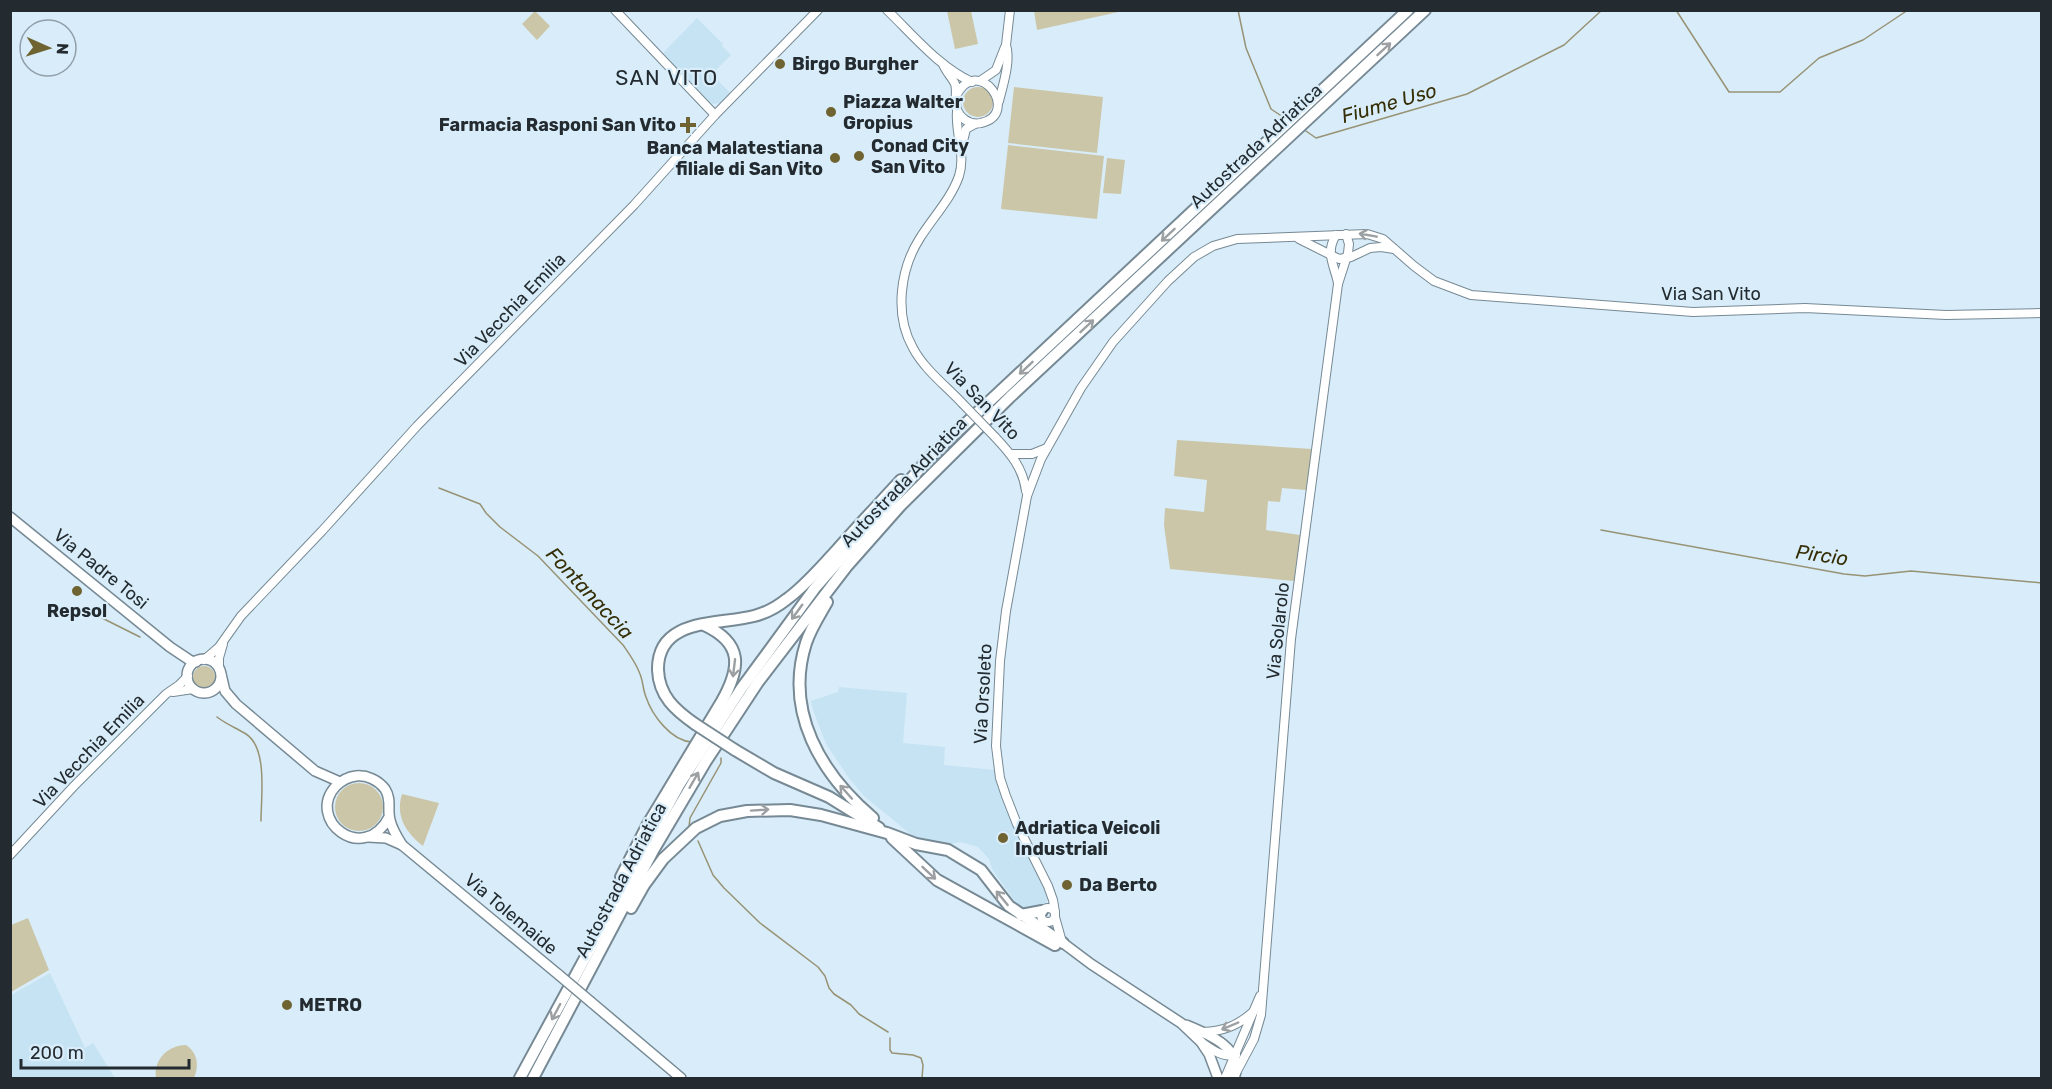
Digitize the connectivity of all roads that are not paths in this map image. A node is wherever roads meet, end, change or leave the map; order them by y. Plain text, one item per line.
1 (615, 10) edge
2 (818, 10) edge
3 (887, 10) edge
4 (1010, 10) edge
5 (1408, 10) edge
6 (1425, 10) edge
7 (1006, 45) junction
8 (943, 64) junction
9 (976, 81) junction
10 (956, 96) junction
11 (998, 107) junction
12 (957, 112) junction
13 (715, 114) junction
14 (975, 124) junction
15 (961, 150) junction
16 (1346, 234) junction
17 (1336, 235) junction
18 (1298, 238) junction
19 (1395, 250) junction
20 (1330, 256) junction
21 (1347, 258) junction
22 (1338, 284) junction
23 (2042, 313) edge
24 (1047, 448) junction
25 (1011, 454) junction
26 (932, 456) junction
27 (1027, 496) junction
28 (10, 517) edge
29 (847, 566) junction
30 (704, 625) junction
31 (227, 634) junction
32 (170, 647) junction
33 (200, 661) junction
34 (220, 671) junction
35 (188, 674) junction
36 (193, 688) junction
37 (206, 693) junction
38 (166, 694) junction
39 (236, 704) junction
40 (315, 771) junction
41 (340, 782) junction
42 (328, 800) junction
43 (389, 817) junction
44 (887, 833) junction
45 (368, 837) junction
46 (402, 845) junction
47 (10, 855) edge
48 (1048, 886) junction
49 (1044, 910) junction
50 (1055, 914) junction
51 (1021, 915) junction
52 (1060, 945) junction
53 (575, 975) junction
54 (1264, 983) junction
55 (1254, 1011) junction
56 (1202, 1037) junction
57 (1249, 1050) junction
58 (546, 1055) junction
59 (1235, 1056) junction
60 (1236, 1075) edge
61 (520, 1078) edge
62 (533, 1078) edge
63 (681, 1078) edge
64 (1218, 1078) edge
65 (1225, 1078) edge

1 - 13 street
2 - 13 street, Via Vecchia Emilia
3 - 8 street
4 - 7 street
5 -> 26 highway, Autostrada Adriatica
29 -> 6 highway, Autostrada Adriatica
7 - 9 street
7 - 11 street
8 - 9 street
8 - 10 street
9 - 10 street
9 - 11 street
10 - 12 street
11 - 14 street
12 - 14 street
12 - 15 street, Via San Vito
13 - 31 street, Via Vecchia Emilia
14 - 15 street, Via San Vito
15 - 25 street, Via San Vito, bridge
16 - 17 street, Via San Vito
19 -> 16 street, Via San Vito
16 - 21 street, Via Solarolo
17 - 18 street, Via San Vito
17 - 20 street
18 - 20 street, Via San Vito
18 - 24 street, Via San Vito
19 - 21 street, Via San Vito
19 - 23 street, Via San Vito
20 - 21 street, Via San Vito
20 - 22 street, Via Solarolo
21 - 22 street, Via Solarolo
22 - 54 street, Via Solarolo
24 - 25 street, Via San Vito
24 - 27 street, Via Orsoleto
25 - 27 street, Via Orsoleto
26 - 30 highway
26 -> 53 highway, Autostrada Adriatica
27 - 48 street, Via Orsoleto
28 - 32 main road, Via Padre Tosi
44 -> 29 highway
58 -> 29 highway, Autostrada Adriatica
30 - 44 highway, bridge
30 -> 53 highway
31 - 33 street, Via Vecchia Emilia
31 - 34 street
32 - 33 main road
32 - 35 main road
33 - 34 main road
33 - 35 main road
34 - 37 main road
34 - 39 main road, Via Tolemaide
35 - 36 main road
35 - 38 street, Via Vecchia Emilia
36 - 37 main road, Via Tolemaide
36 - 38 street
37 - 39 main road, Via Tolemaide
38 - 47 street, Via Vecchia Emilia
39 - 40 main road, Via Tolemaide
40 - 41 main road, Via Tolemaide
40 - 42 main road, Via Tolemaide
41 - 42 main road
41 - 43 main road, Via Tolemaide
42 - 45 main road, Via Tolemaide
43 - 45 main road
43 - 46 main road, Via Tolemaide
51 -> 44 highway
44 -> 52 highway
58 -> 44 highway
45 - 46 main road, Via Tolemaide
46 - 63 main road, Via Tolemaide, bridge
48 - 49 street
48 - 50 street, Via Orsoleto
49 - 50 street
49 - 50 street
49 - 51 highway
50 - 52 street, Via Orsoleto
51 - 52 highway
52 - 56 main road
53 -> 61 highway, Autostrada Adriatica
54 - 55 street, Via Solarolo
54 - 57 street, Via Solarolo
55 -> 56 street
55 - 59 street, Via Solarolo
56 - 59 main road
56 - 64 main road
57 - 59 street
57 - 60 street, Via Solarolo
58 - 62 highway, Autostrada Adriatica
59 - 60 main road
59 - 65 street, Via Solarolo

